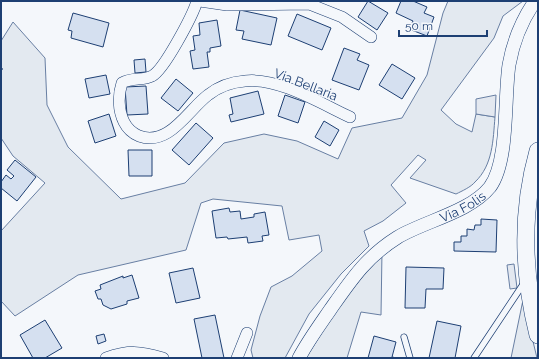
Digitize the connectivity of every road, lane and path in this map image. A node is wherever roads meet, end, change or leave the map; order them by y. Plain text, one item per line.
1 (196, 1) edge
2 (200, 1) edge
3 (535, 1) edge
4 (371, 38) dead end
5 (350, 117) dead end
6 (538, 151) edge
7 (528, 278) junction
8 (247, 333) dead end
9 (538, 335) edge
10 (404, 337) dead end
11 (106, 358) edge
12 (163, 358) edge
13 (237, 358) edge
14 (299, 358) edge
15 (410, 358) edge
16 (474, 358) edge

1 - 5 street, Via Bellaria
2 - 4 street
3 - 14 street, Via Folis
6 - 7 main road
7 - 9 main road
7 - 16 lane
8 - 13 street
10 - 15 lane
11 - 12 street

